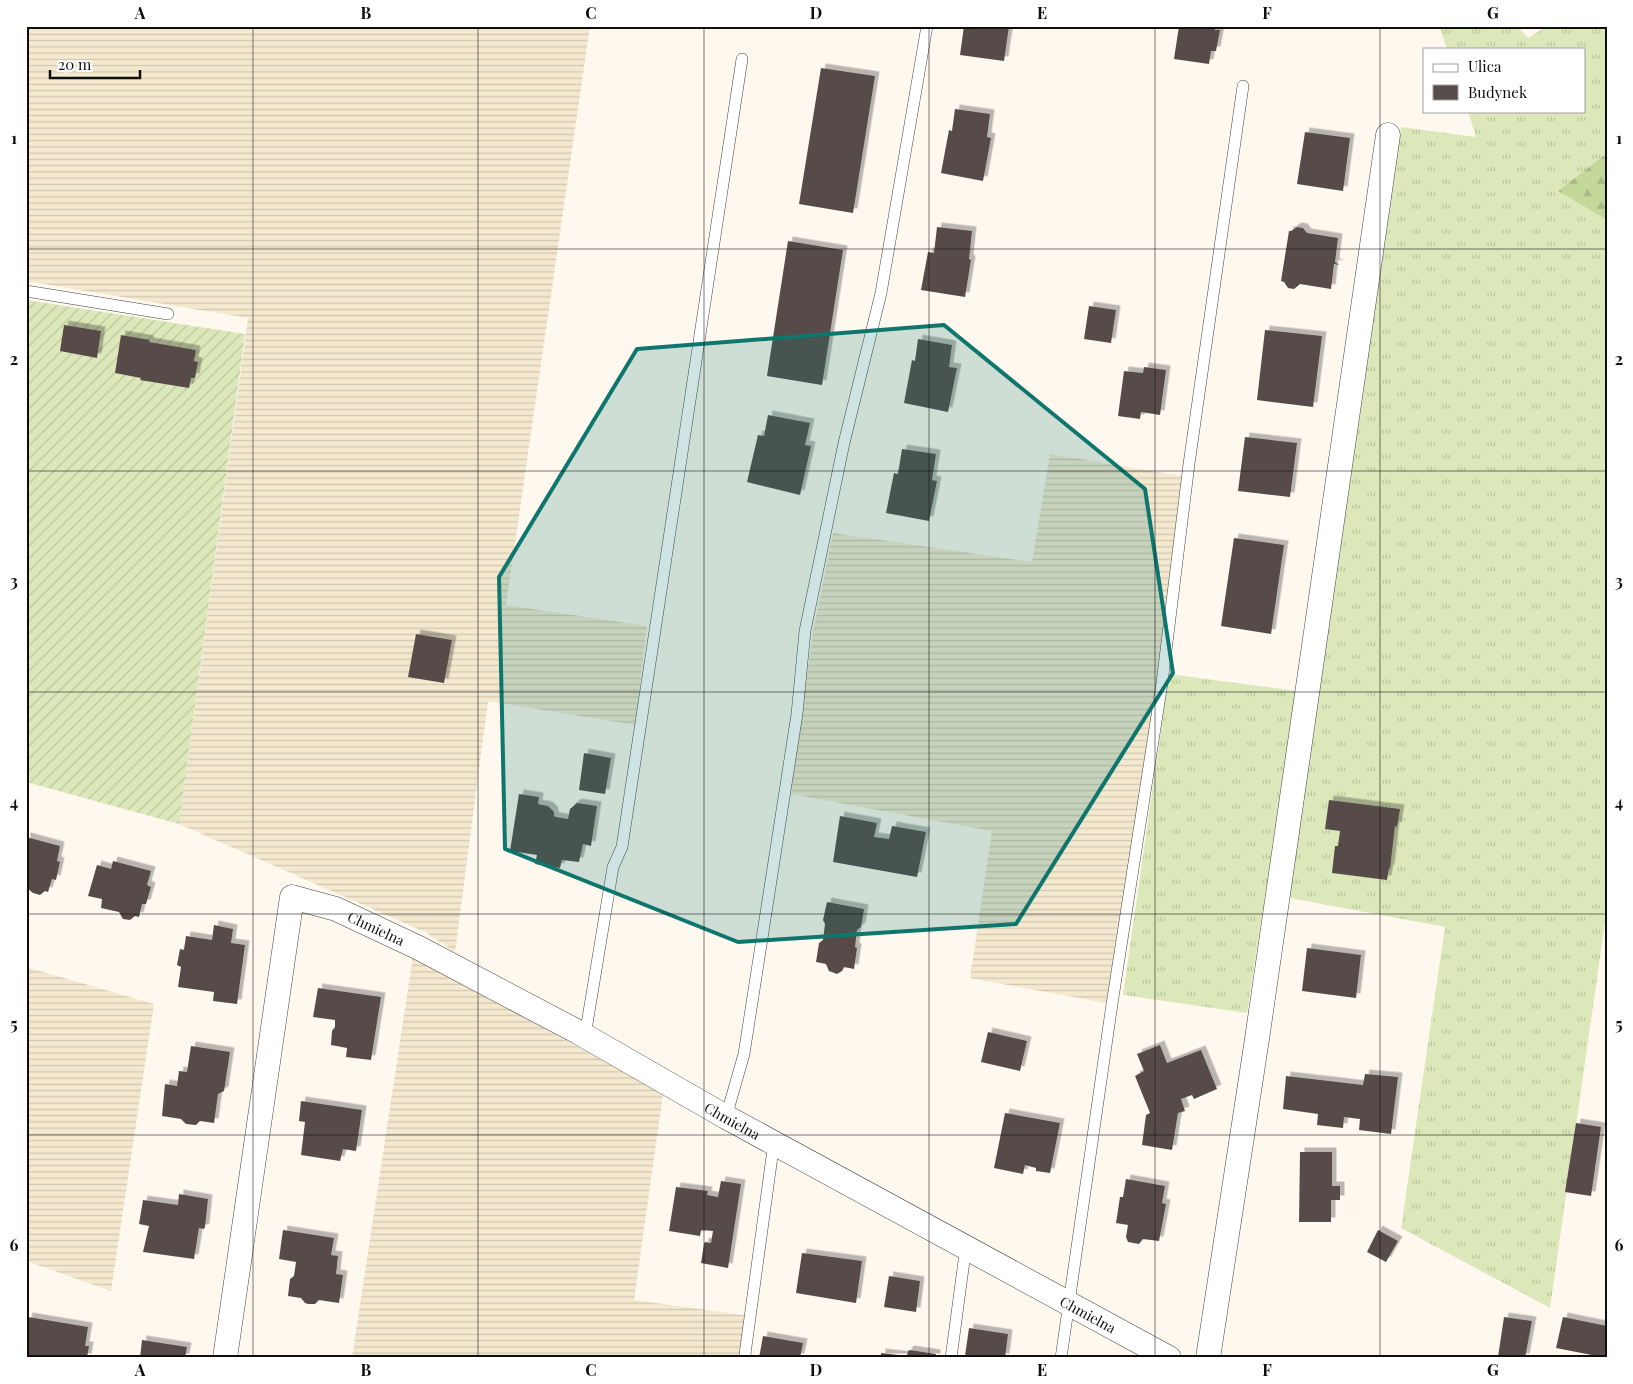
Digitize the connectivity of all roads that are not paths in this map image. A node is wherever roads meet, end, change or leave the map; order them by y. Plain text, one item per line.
1 (927, 26) edge
2 (742, 59) dead end
3 (1243, 86) dead end
4 (1388, 135) dead end
5 (26, 291) edge
6 (168, 314) dead end
7 (585, 1036) junction
8 (726, 1117) junction
9 (774, 1142) junction
10 (966, 1246) junction
11 (1068, 1302) junction
12 (225, 1358) edge
13 (746, 1358) edge
14 (950, 1358) edge
15 (1061, 1358) edge
16 (1168, 1358) edge
17 (1208, 1358) edge

1 - 8 lane
2 - 7 lane
3 - 11 lane
4 - 17 street
5 - 6 lane
7 - 8 street, Chmielna
7 - 12 street, Chmielna
8 - 9 street, Chmielna
9 - 10 street, Chmielna
9 - 13 lane
10 - 11 street, Chmielna
10 - 14 lane
11 - 15 lane
11 - 16 street, Chmielna

